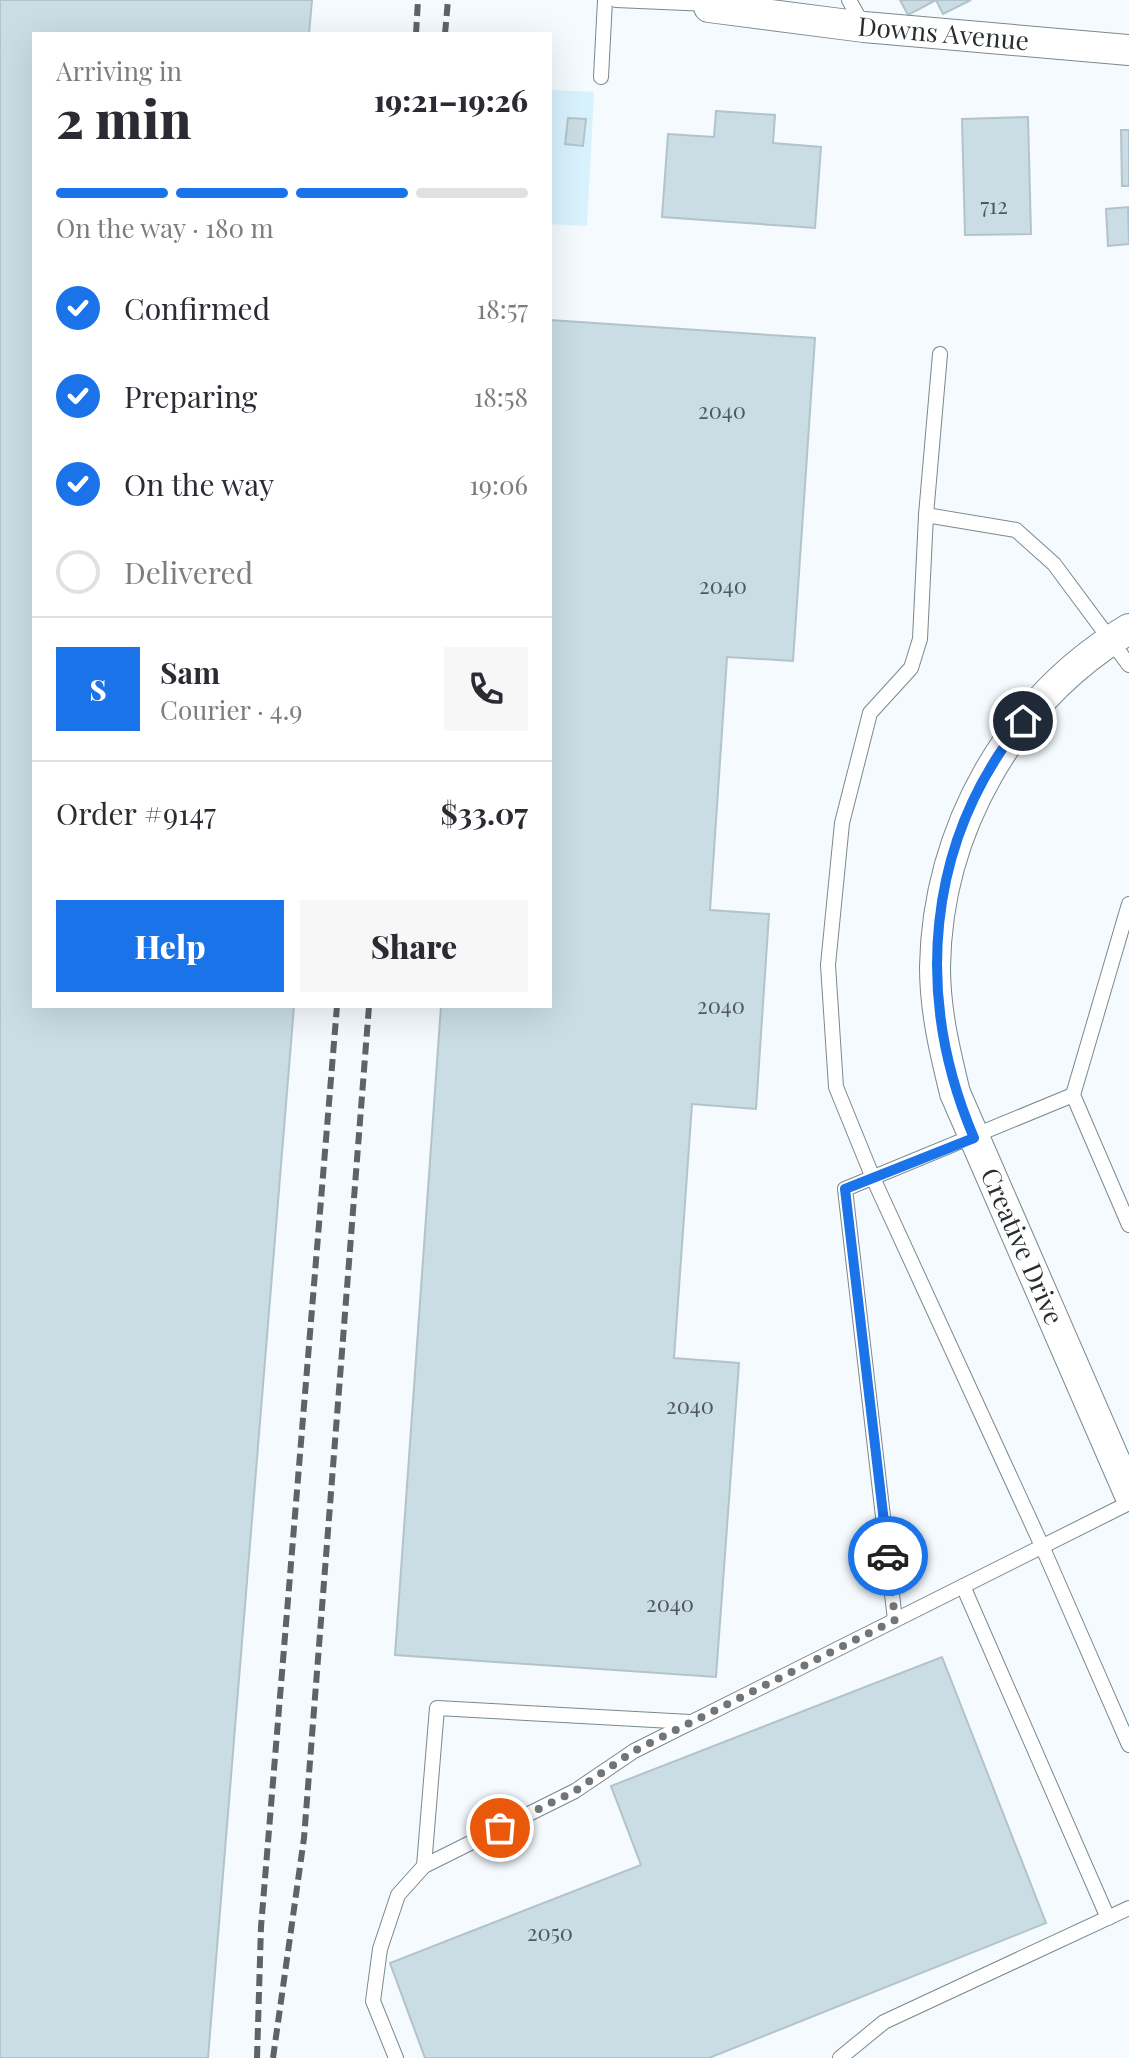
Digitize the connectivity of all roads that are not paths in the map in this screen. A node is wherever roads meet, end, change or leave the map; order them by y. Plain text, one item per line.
1 (605, 0) edge
2 (616, 0) edge
3 (849, 0) edge
4 (709, 3) edge
5 (864, 27) junction
6 (1129, 50) edge
7 (601, 77) dead end
8 (940, 354) dead end
9 (926, 515) junction
10 (1123, 645) edge
11 (1129, 904) edge
12 (1073, 1095) junction
13 (974, 1138) junction
14 (873, 1178) junction
15 (1129, 1225) edge
16 (1129, 1493) edge
17 (1129, 1503) edge
18 (1042, 1546) junction
19 (963, 1586) junction
20 (895, 1620) junction
21 (692, 1722) junction
22 (1129, 1745) edge
23 (424, 1866) junction
24 (1129, 1908) edge
25 (1108, 1918) junction
26 (396, 2058) edge
27 (840, 2058) edge

1 - 7 lane
2 - 4 lane
3 - 5 lane
4 - 5 street, Downs Avenue
5 - 6 street, Downs Avenue
8 - 9 lane
9 - 10 lane
9 - 14 lane
10 - 13 street, Creative Drive
11 - 12 lane
12 - 13 lane
12 - 15 lane
13 - 14 lane
13 - 16 street, Creative Drive
14 - 18 lane
14 - 20 lane
17 - 18 lane
18 - 19 lane
18 - 22 lane
19 - 20 lane
19 - 25 lane
20 - 21 lane
21 - 23 lane
21 - 23 lane
23 - 26 lane
24 - 25 lane
25 - 27 lane

